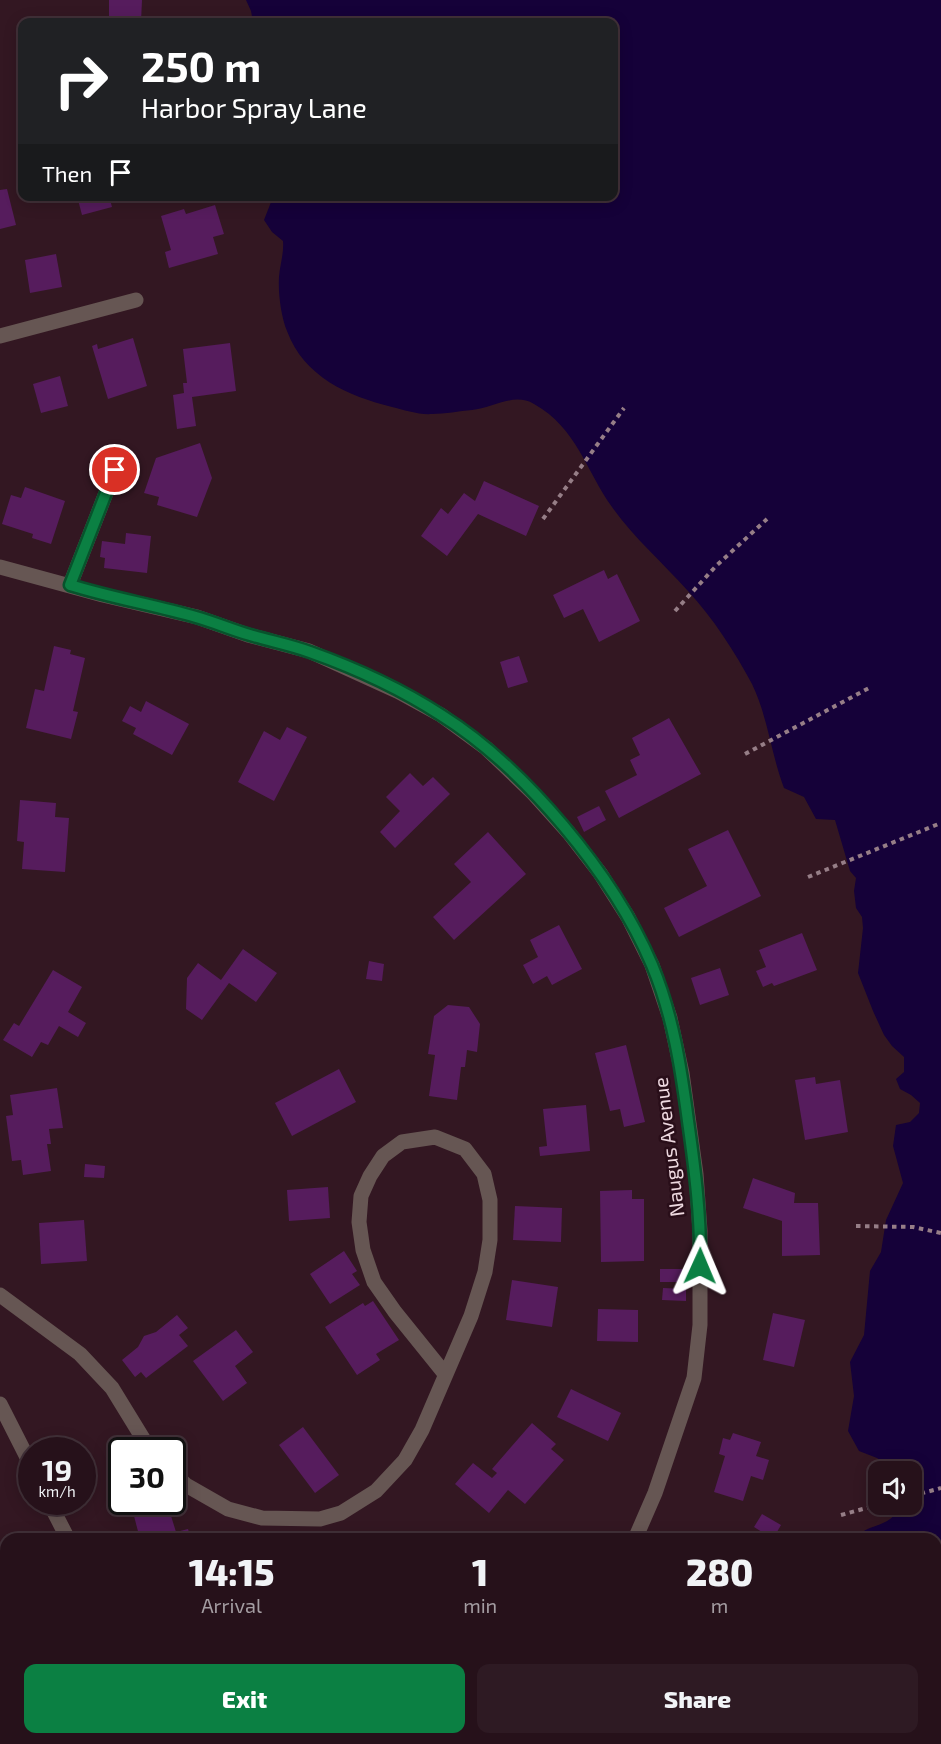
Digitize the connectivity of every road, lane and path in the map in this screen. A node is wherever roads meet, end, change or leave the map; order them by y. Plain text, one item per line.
1 (136, 300) dead end
2 (0, 336) edge
3 (624, 408) dead end
4 (115, 470) dead end
5 (543, 519) dead end
6 (767, 519) dead end
7 (0, 567) edge
8 (70, 585) junction
9 (675, 611) dead end
10 (869, 688) dead end
11 (745, 754) dead end
12 (941, 823) edge
13 (808, 877) dead end
14 (856, 1226) dead end
15 (941, 1233) edge
16 (0, 1295) edge
17 (445, 1374) junction
18 (0, 1404) edge
19 (142, 1437) edge
20 (18, 1439) edge
21 (186, 1485) edge
22 (941, 1488) edge
23 (922, 1493) edge
24 (868, 1508) edge
25 (56, 1515) edge
26 (841, 1515) dead end
27 (65, 1533) edge
28 (638, 1533) edge

1 - 2 street
3 - 5 path
4 - 8 street
6 - 9 path
7 - 8 street, Naugus Avenue
8 - 28 street, Naugus Avenue
10 - 11 path
12 - 13 path
14 - 15 path
16 - 19 street
17 - 17 street
17 - 21 street
18 - 20 street
22 - 23 path
24 - 26 path
25 - 27 street

